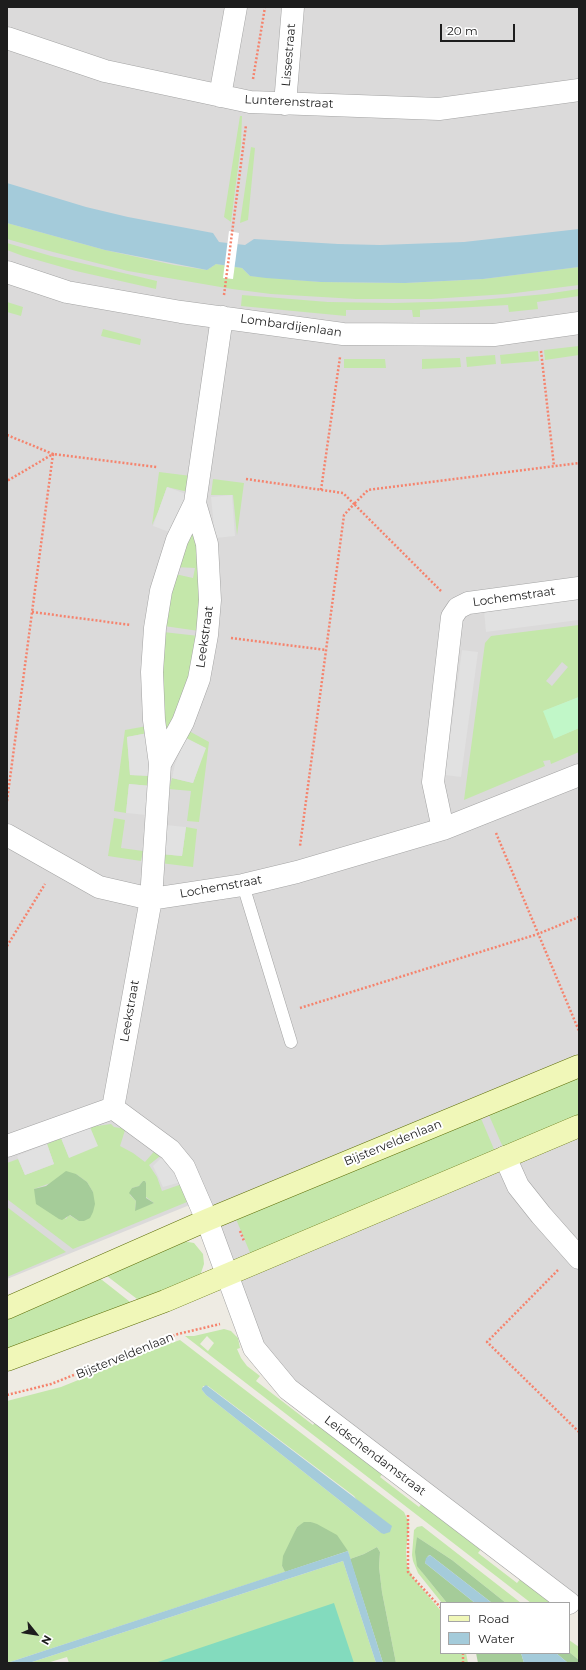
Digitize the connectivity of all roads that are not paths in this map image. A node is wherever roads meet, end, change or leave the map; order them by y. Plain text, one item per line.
1 (236, 7) edge
2 (293, 7) edge
3 (7, 38) edge
4 (579, 90) edge
5 (220, 96) junction
6 (285, 104) junction
7 (7, 272) edge
8 (222, 317) junction
9 (579, 323) edge
10 (195, 503) junction
11 (579, 588) edge
12 (160, 764) junction
13 (579, 775) edge
14 (443, 829) junction
15 (7, 835) edge
16 (243, 885) junction
17 (151, 899) junction
18 (291, 1042) dead end
19 (579, 1066) edge
20 (113, 1108) junction
21 (579, 1126) edge
22 (7, 1146) edge
23 (505, 1157) junction
24 (207, 1220) junction
25 (577, 1256) edge
26 (228, 1273) junction
27 (7, 1308) edge
28 (7, 1360) edge
29 (568, 1602) edge
30 (570, 1604) edge
31 (579, 1611) edge

1 - 5 street
2 - 6 street, Lissestraat
3 - 5 street, Lunterenstraat
4 - 6 street, Lunterenstraat
5 - 6 street, Lunterenstraat
7 - 8 street, Lombardijenlaan
8 - 9 street, Lombardijenlaan
8 - 10 street, Leekstraat
10 - 12 street, Leekstraat
10 - 12 street, Leekstraat
11 - 14 street, Lochemstraat
12 - 17 street, Leekstraat
13 - 14 street, Lochemstraat
14 - 16 street, Lochemstraat
15 - 17 street, Lochemstraat
16 - 17 street, Lochemstraat
16 - 18 lane
17 - 20 street, Leekstraat
19 - 24 street, Bijsterveldenlaan
20 - 22 street
20 - 24 street
21 - 23 street
23 - 25 street
23 - 26 street
24 - 26 street
24 - 27 street, Bijsterveldenlaan
26 - 28 street
26 - 29 street, Leidschendamstraat
30 - 31 street, Leidschendamstraat

